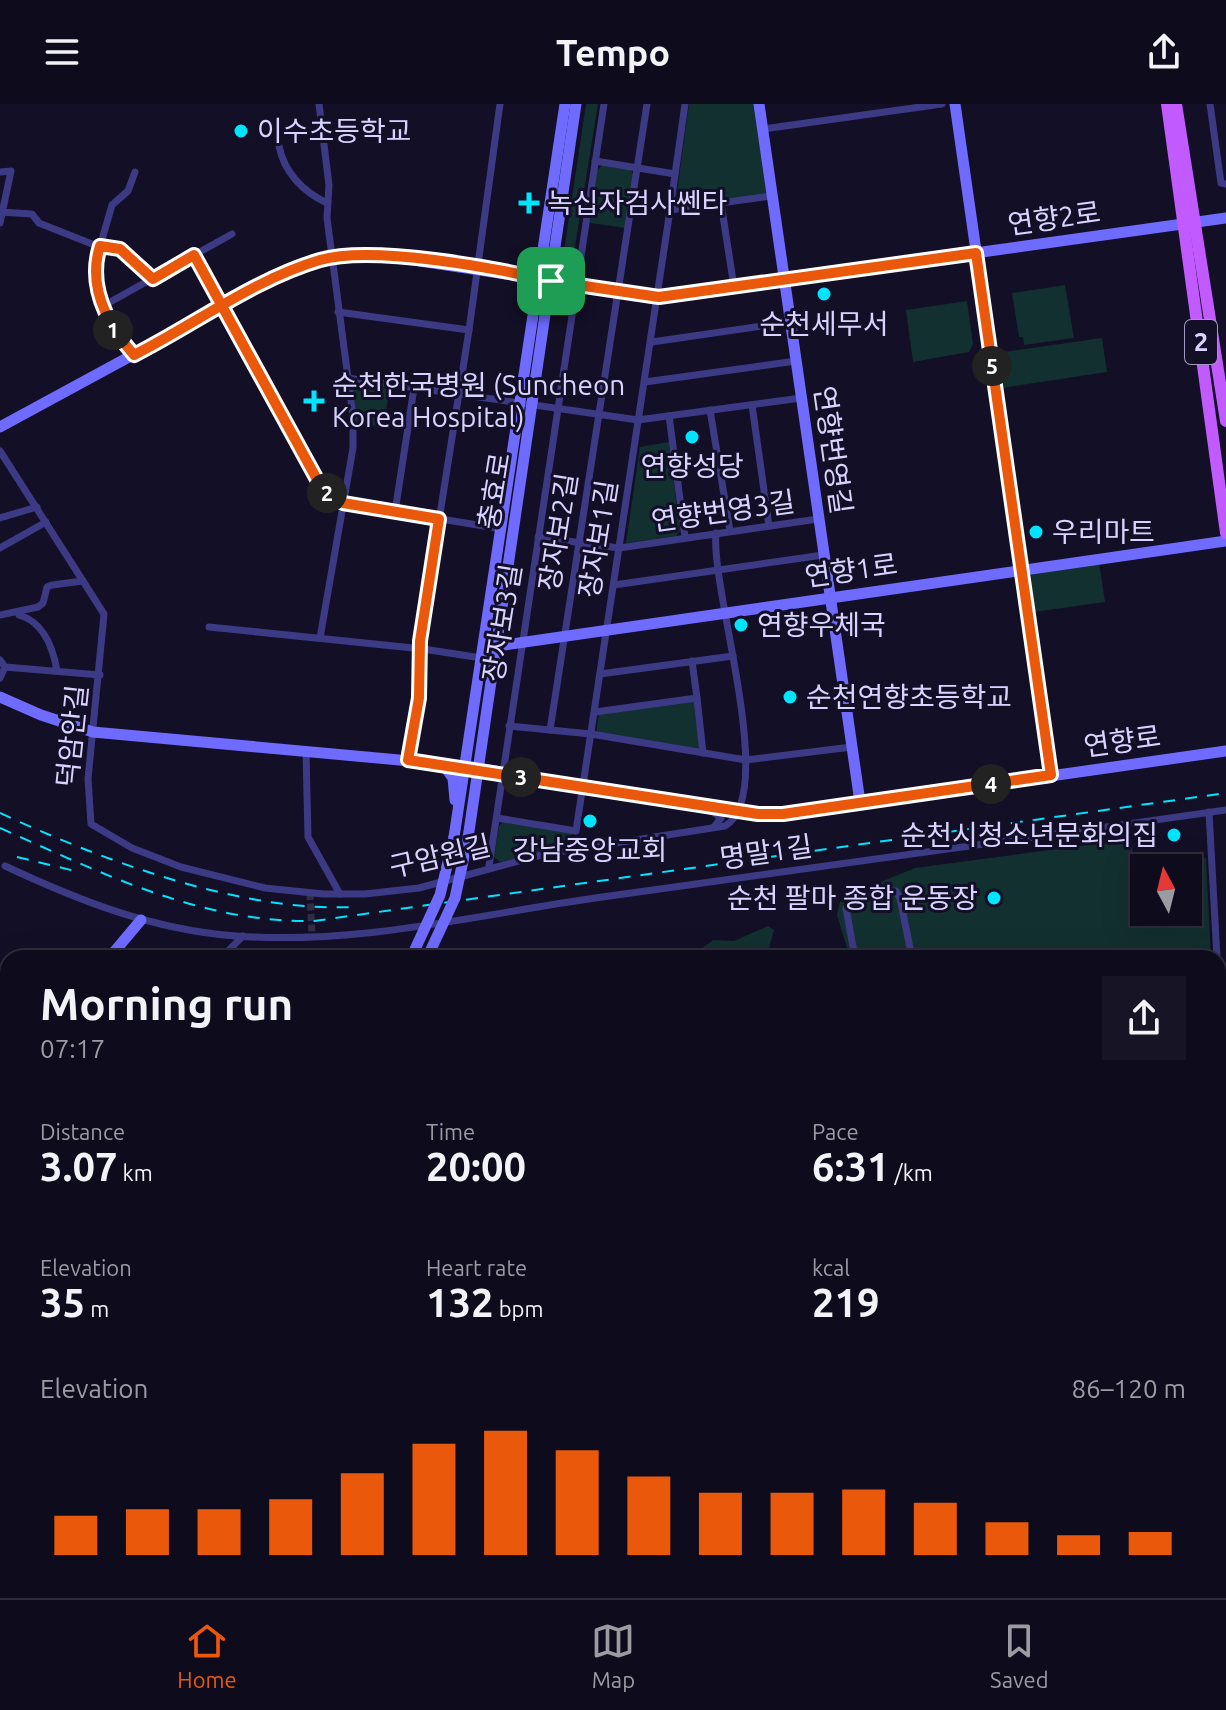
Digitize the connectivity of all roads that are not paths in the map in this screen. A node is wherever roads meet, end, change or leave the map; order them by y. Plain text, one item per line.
1 (319, 104) edge
2 (500, 104) edge
3 (565, 104) edge
4 (576, 104) edge
5 (604, 104) edge
6 (647, 104) edge
7 (685, 104) edge
8 (759, 104) edge
9 (942, 104) edge
10 (955, 104) edge
11 (1167, 104) edge
12 (1176, 104) edge
13 (1210, 104) edge
14 (763, 129) junction
15 (279, 146) dead end
16 (595, 161) junction
17 (638, 168) junction
18 (0, 172) edge
19 (135, 172) dead end
20 (675, 174) junction
21 (1226, 184) edge
22 (771, 196) junction
23 (327, 203) junction
24 (721, 203) junction
25 (670, 210) junction
26 (2, 212) edge
27 (1226, 218) edge
28 (0, 223) edge
29 (1190, 223) junction
30 (232, 234) dead end
31 (100, 246) junction
32 (976, 253) junction
33 (194, 255) junction
34 (332, 257) junction
35 (477, 269) junction
36 (153, 279) junction
37 (546, 280) junction
38 (785, 280) junction
39 (576, 286) junction
40 (734, 287) junction
41 (620, 292) junction
42 (659, 297) junction
43 (103, 306) junction
44 (223, 307) junction
45 (338, 312) junction
46 (790, 322) junction
47 (469, 330) junction
48 (652, 342) junction
49 (134, 355) junction
50 (796, 361) junction
51 (347, 378) junction
52 (645, 382) junction
53 (414, 388) junction
54 (460, 394) junction
55 (801, 398) junction
56 (526, 404) junction
57 (752, 405) junction
58 (558, 408) junction
59 (710, 410) junction
60 (599, 414) junction
61 (669, 416) junction
62 (638, 420) junction
63 (1226, 421) edge
64 (0, 427) edge
65 (0, 451) edge
66 (1221, 460) edge
67 (343, 503) junction
68 (37, 507) junction
69 (395, 512) junction
70 (0, 518) edge
71 (439, 519) junction
72 (818, 519) junction
73 (46, 522) junction
74 (769, 526) junction
75 (507, 530) junction
76 (730, 531) junction
77 (716, 533) junction
78 (1226, 533) edge
79 (538, 537) junction
80 (685, 537) junction
81 (1226, 541) edge
82 (579, 543) junction
83 (0, 548) edge
84 (619, 548) junction
85 (823, 555) junction
86 (719, 569) junction
87 (1023, 570) junction
88 (83, 581) junction
89 (614, 585) junction
90 (829, 597) junction
91 (726, 612) junction
92 (17, 614) junction
93 (0, 615) edge
94 (209, 627) dead end
95 (606, 628) junction
96 (564, 635) junction
97 (320, 638) junction
98 (521, 641) junction
99 (423, 649) junction
100 (486, 651) junction
101 (733, 656) junction
102 (692, 661) junction
103 (2, 664) edge
104 (57, 671) junction
105 (600, 674) junction
106 (100, 675) junction
107 (0, 678) edge
108 (0, 697) edge
109 (697, 698) junction
110 (595, 712) junction
111 (509, 726) junction
112 (550, 730) junction
113 (93, 732) junction
114 (591, 734) junction
115 (852, 747) junction
116 (1226, 751) edge
117 (306, 752) junction
118 (703, 753) junction
119 (408, 760) junction
120 (746, 760) junction
121 (443, 764) junction
122 (471, 768) junction
123 (504, 775) junction
124 (1051, 775) junction
125 (583, 788) junction
126 (860, 802) junction
127 (703, 806) junction
128 (1226, 810) edge
129 (740, 812) junction
130 (1209, 812) junction
131 (458, 813) junction
132 (497, 818) junction
133 (711, 828) junction
134 (576, 831) junction
135 (579, 849) junction
136 (5, 866) dead end
137 (489, 866) junction
138 (310, 893) joint
139 (340, 894) junction
140 (141, 920) junction
141 (243, 936) junction
142 (116, 950) edge
143 (229, 950) edge
144 (415, 950) edge
145 (431, 950) edge
146 (854, 950) edge
147 (910, 950) edge
148 (1217, 950) edge

1 - 23 street
2 - 35 street
3 - 37 street, 충효로
4 - 37 street, 충효로
5 - 16 street, 장자보3길
6 - 17 street, 장자보2길
7 - 20 street
8 - 14 street, 연향번영길
9 - 14 street
10 - 32 street
11 - 29 main road, 2
12 - 29 main road, 2
13 - 21 street
14 - 22 street, 연향번영길
15 - 23 street
16 - 17 street
16 - 39 street, 장자보3길
17 - 20 street
17 - 41 street, 장자보2길
18 - 26 street
19 - 31 street
20 - 25 street
22 - 24 street
22 - 38 street, 연향번영길
23 - 34 street
24 - 25 street
24 - 40 street
25 - 42 street, 장자보1길
26 - 28 street
26 - 31 street
27 - 29 street, 연향2로
29 - 32 street, 연향2로
29 - 63 main road, 2
29 - 66 main road, 2
30 - 33 street
31 - 36 street
31 - 43 street
32 - 38 street, 연향2로
32 - 87 street
33 - 36 street
33 - 44 street
34 - 35 street, 연향2로
34 - 44 street, 연향2로
34 - 45 street
35 - 37 street, 연향2로
35 - 47 street
36 - 43 street
37 - 39 street, 연향2로
37 - 56 street, 충효로
38 - 40 street, 연향2로
38 - 46 street, 연향번영길
39 - 41 street, 연향2로
39 - 58 street, 장자보3길
40 - 42 street, 연향2로
41 - 42 street, 연향2로
41 - 60 street, 장자보2길
42 - 48 street, 장자보1길
43 - 49 street
44 - 49 street, 연향2로
44 - 67 street
45 - 47 street
45 - 51 street
46 - 48 street
46 - 50 street, 연향번영길
47 - 54 street
48 - 52 street, 장자보1길
49 - 64 street, 연향2로
50 - 52 street
50 - 55 street, 연향번영길
51 - 53 street
51 - 67 street
52 - 62 street, 장자보1길
53 - 54 street
53 - 69 street
54 - 56 street
54 - 71 street
55 - 57 street
55 - 72 street, 연향번영길
56 - 58 street
56 - 75 street, 충효로
57 - 59 street
57 - 74 street
58 - 60 street
58 - 79 street, 장자보3길
59 - 61 street
59 - 76 street
60 - 62 street
60 - 82 street, 장자보2길
61 - 62 street
61 - 80 street
62 - 84 street, 장자보1길
65 - 68 street, 덕암안길
66 - 78 main road, 2
67 - 69 street
67 - 97 street
68 - 70 street
68 - 73 street, 덕암안길
69 - 71 street
71 - 75 street
71 - 99 street
72 - 74 street, 연향번영3길
72 - 85 street, 연향번영길
73 - 83 street
73 - 88 street, 덕암안길
74 - 76 street, 연향번영3길
75 - 100 street, 충효로
76 - 77 street, 연향번영3길
77 - 80 street, 연향번영3길
77 - 86 street
79 - 82 street, 연향번영3길
79 - 98 street, 장자보3길
80 - 84 street, 연향번영3길
81 - 87 street, 연향1로
82 - 84 street, 연향번영3길
82 - 96 street, 장자보2길
84 - 89 street, 장자보1길
85 - 86 street
85 - 90 street, 연향번영길
86 - 89 street
86 - 91 street
87 - 90 street, 연향1로
87 - 124 street
88 - 92 street
88 - 106 street, 덕암안길
89 - 95 street, 장자보1길
90 - 91 street, 연향1로
90 - 115 street, 연향번영길
91 - 95 street, 연향1로
91 - 101 street
92 - 93 street
92 - 104 street
94 - 97 street
95 - 96 street, 연향1로
95 - 105 street, 장자보1길
96 - 98 street, 연향1로
96 - 112 street, 장자보2길
97 - 99 street
98 - 100 street, 연향1로
98 - 111 street, 장자보3길
99 - 100 street
99 - 119 street
100 - 122 street, 충효로
101 - 102 street
101 - 120 street
102 - 105 street
102 - 109 street
103 - 104 street
103 - 107 street
104 - 106 street
105 - 110 street, 장자보1길
106 - 113 street, 덕암안길
108 - 113 street, 연향로
109 - 110 street
109 - 118 street
110 - 114 street, 장자보1길
111 - 112 street
111 - 123 street, 장자보3길
112 - 114 street
113 - 117 street, 연향로
113 - 138 street, 덕암안길
114 - 118 street
114 - 125 street, 장자보1길
115 - 120 street
115 - 126 street, 연향번영길
116 - 124 street, 연향로
117 - 119 street, 연향로
117 - 139 street
118 - 120 street
119 - 121 street, 연향로
120 - 129 street
121 - 122 street, 연향로
121 - 131 street
122 - 123 street, 연향로
122 - 131 street, 충효로
122 - 145 street, 충효로, bridge
123 - 125 street, 연향로
123 - 132 street, 장자보3길
124 - 126 street, 연향로
125 - 127 street, 연향로
125 - 134 street
126 - 129 street, 연향로
127 - 129 street, 연향로
127 - 133 street
128 - 130 street, 명말1길
129 - 133 street
130 - 141 street, 명말1길
130 - 148 street
131 - 144 street, 충효로, bridge
132 - 134 street
132 - 137 street, 장자보3길
133 - 135 street
134 - 135 street
135 - 137 street, 구암원길
136 - 140 street
137 - 139 street, 구암원길
138 - 139 street, 구암원길
140 - 141 street
140 - 142 street
141 - 143 street
146 - 147 street

